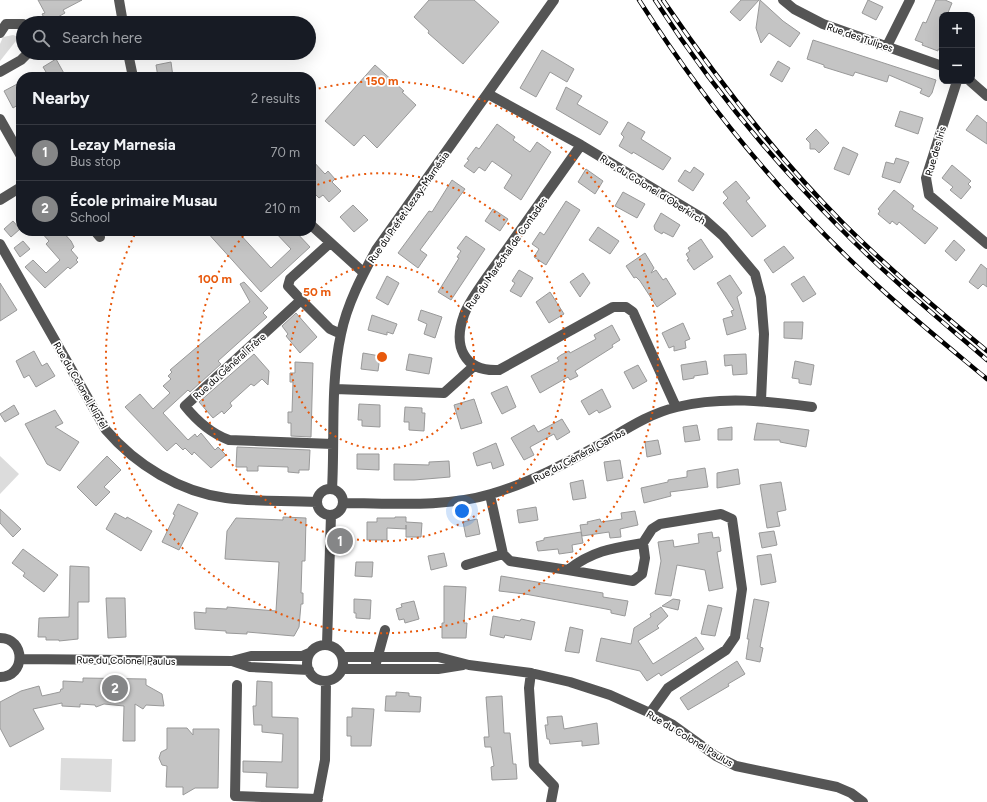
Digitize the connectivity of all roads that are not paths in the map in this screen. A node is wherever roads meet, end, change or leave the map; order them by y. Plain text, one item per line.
1 (119, 0) edge
2 (554, 0) edge
3 (784, 0) edge
4 (910, 0) edge
5 (122, 16) edge
6 (16, 24) edge
7 (0, 33) edge
8 (887, 46) junction
9 (21, 60) edge
10 (129, 60) edge
11 (939, 65) edge
12 (0, 72) edge
13 (132, 72) edge
14 (956, 84) edge
15 (973, 84) edge
16 (488, 94) junction
17 (987, 96) edge
18 (0, 119) edge
19 (581, 145) junction
20 (16, 147) edge
21 (16, 190) edge
22 (0, 200) edge
23 (316, 230) edge
24 (330, 243) junction
25 (0, 244) edge
26 (987, 244) edge
27 (364, 273) junction
28 (301, 300) junction
29 (341, 334) junction
30 (474, 366) junction
31 (335, 389) junction
32 (761, 400) junction
33 (676, 407) junction
34 (812, 407) dead end
35 (333, 444) junction
36 (332, 489) junction
37 (490, 495) junction
38 (317, 502) junction
39 (343, 503) junction
40 (331, 515) junction
41 (643, 544) junction
42 (503, 554) junction
43 (466, 564) dead end
44 (568, 570) junction
45 (385, 630) dead end
46 (0, 638) edge
47 (327, 644) junction
48 (309, 654) junction
49 (343, 657) junction
50 (378, 658) junction
51 (20, 659) junction
52 (232, 661) junction
53 (469, 665) junction
54 (342, 669) junction
55 (309, 670) junction
56 (372, 670) junction
57 (531, 673) junction
58 (0, 677) edge
59 (326, 681) junction
60 (237, 685) dead end
61 (650, 713) junction
62 (318, 800) edge
63 (551, 802) edge
64 (863, 802) edge

1 - 5 street
2 - 16 street, Rue du Préfet Lezay-Marnésia
3 - 8 street, Rue des Tulipes
4 - 8 street
6 - 7 street
8 - 11 street, Rue des Tulipes
9 - 12 street
10 - 13 street
14 - 26 street, Rue des Iris
15 - 17 street
16 - 19 street, Rue du Colonel d'Oberkirch
16 - 27 street, Rue du Préfet Lezay-Marnésia
18 - 20 street
19 - 30 street, Rue du Maréchal de Contades
19 - 32 street, Rue du Colonel d'Oberkirch
21 - 22 street
23 - 24 street
24 - 27 street
24 - 28 street
25 - 38 street, Rue du Colonel Klipfel
27 - 29 street, Rue du Préfet Lezay-Marnésia
28 - 29 street
28 - 35 street, Rue du Général Frère
29 - 31 street, Rue du Préfet Lezay-Marnésia
30 - 31 street
30 - 33 street
31 - 35 street, Rue du Préfet Lezay-Marnésia
32 - 33 street, Rue du Général Gambs
32 - 34 street, Rue du Général Gambs
33 - 37 street, Rue du Général Gambs
35 - 36 street, Rue du Préfet Lezay-Marnésia
36 - 38 street
36 - 39 street
37 - 39 street, Rue du Général Gambs
37 - 42 street
38 - 40 street
39 - 40 street
40 - 47 street
41 - 44 street
41 - 44 street
41 - 61 street
42 - 43 street
42 - 44 street
45 - 50 street
46 - 51 street
47 - 48 street
47 - 49 street
48 - 52 street, Rue du Colonel Paulus
48 - 55 street
49 - 50 street, Rue du Colonel Paulus
49 - 54 street
50 - 53 street, Rue du Colonel Paulus
50 - 56 street
51 - 52 street, Rue du Colonel Paulus
51 - 58 street
52 - 55 street, Rue du Colonel Paulus
53 - 56 street, Rue du Colonel Paulus
53 - 57 street, Rue du Colonel Paulus
54 - 56 street, Rue du Colonel Paulus
54 - 59 street
55 - 59 street
57 - 61 street, Rue du Colonel Paulus
57 - 63 street
59 - 62 street
60 - 62 street
61 - 64 street, Rue du Colonel Paulus

